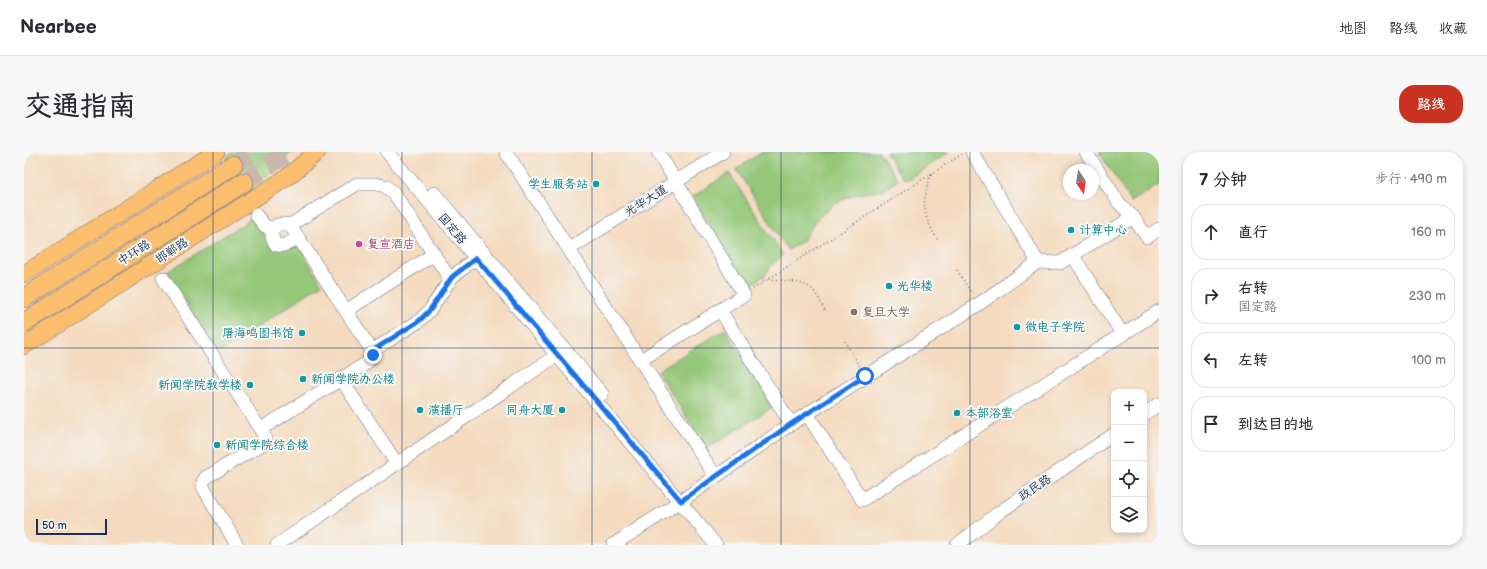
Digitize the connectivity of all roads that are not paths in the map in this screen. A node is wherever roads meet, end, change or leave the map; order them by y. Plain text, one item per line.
1 (216, 152) edge
2 (317, 152) edge
3 (323, 152) edge
4 (387, 152) edge
5 (398, 152) edge
6 (506, 152) edge
7 (658, 152) edge
8 (723, 152) edge
9 (972, 152) edge
10 (1086, 152) edge
11 (233, 165) tunnel mouth
12 (302, 165) junction
13 (244, 182) tunnel mouth
14 (676, 182) junction
15 (256, 215) dead end
16 (1133, 217) junction
17 (290, 225) junction
18 (273, 229) junction
19 (1159, 230) edge
20 (298, 237) junction
21 (569, 249) junction
22 (434, 254) junction
23 (1073, 256) junction
24 (476, 258) junction
25 (1038, 262) junction
26 (24, 274) edge
27 (163, 278) dead end
28 (450, 279) junction
29 (24, 298) edge
30 (720, 310) junction
31 (346, 311) junction
32 (1159, 311) edge
33 (24, 323) edge
34 (1123, 335) junction
35 (24, 346) edge
36 (372, 351) junction
37 (558, 355) junction
38 (641, 360) junction
39 (341, 379) junction
40 (1159, 404) edge
41 (1147, 412) edge
42 (807, 414) junction
43 (791, 424) junction
44 (262, 429) junction
45 (1111, 436) edge
46 (397, 464) junction
47 (715, 476) junction
48 (684, 499) junction
49 (236, 545) edge
50 (277, 545) edge
51 (613, 545) edge
52 (716, 545) edge
53 (727, 545) edge
54 (957, 545) edge

1 - 26 main road
2 - 12 main road, 邯郸路
3 - 12 main road
4 - 24 street, 国定路
5 - 48 street, 国定路
6 - 21 street
7 - 14 street
8 - 14 street, 光华大道
9 - 25 street
10 - 16 street
11 - 29 highway, 中环路
12 - 35 main road, 邯郸路
13 - 33 highway, 中环路
14 - 21 street, 光华大道
14 - 30 street
15 - 18 street
16 - 19 street
16 - 23 street
17 - 18 street
17 - 20 street
17 - 22 street
18 - 20 street
20 - 31 street
21 - 38 street
22 - 28 street
22 - 31 street
23 - 25 street
23 - 34 street
24 - 28 street
24 - 37 street, 国定路
25 - 42 street
27 - 44 street
28 - 36 street
30 - 38 street
30 - 43 street
31 - 36 street
32 - 34 street
34 - 42 street
36 - 39 street
37 - 46 street
37 - 48 street, 国定路
38 - 47 street
39 - 44 street
39 - 46 street
40 - 41 street
42 - 43 street
43 - 47 street
44 - 49 street
45 - 54 street, 政民路
46 - 50 street
47 - 48 street
48 - 51 street
48 - 52 street, 国定路
48 - 53 street, 国定路

